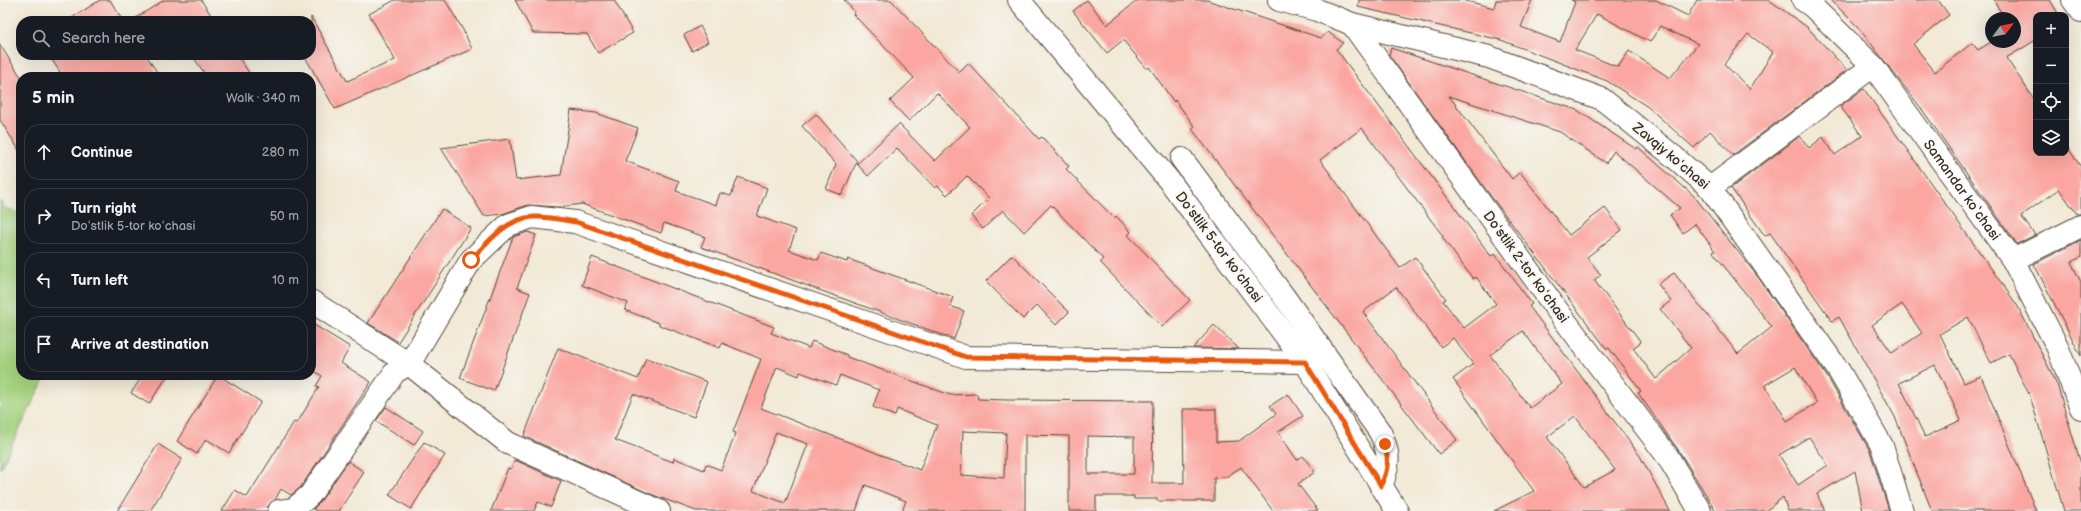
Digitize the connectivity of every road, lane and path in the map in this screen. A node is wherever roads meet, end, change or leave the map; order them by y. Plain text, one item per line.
1 (1019, 0) edge
2 (1279, 0) edge
3 (1803, 0) edge
4 (2073, 0) edge
5 (2081, 12) edge
6 (1352, 24) junction
7 (1873, 66) junction
8 (1182, 160) dead end
9 (1710, 188) junction
10 (2081, 226) edge
11 (2013, 260) junction
12 (316, 304) edge
13 (1305, 362) junction
14 (409, 364) junction
15 (2081, 408) edge
16 (1381, 486) junction
17 (279, 511) edge
18 (659, 511) edge
19 (1397, 511) edge
20 (1700, 511) edge
21 (1902, 511) edge

1 - 13 street, Doʻstlik 5-tor koʻchasi
2 - 6 street, Zavqiy koʻchasi
3 - 7 street, Samandar ko‘chasi
4 - 5 street
6 - 9 street, Zavqiy koʻchasi
6 - 20 street, Doʻstlik 2-tor koʻchasi
7 - 9 street
7 - 11 street, Samandar ko‘chasi
8 - 16 street
9 - 21 street, Zavqiy koʻchasi
10 - 11 street
11 - 15 street, Samandar ko‘chasi
12 - 14 street
13 - 14 street
13 - 16 street, Doʻstlik 5-tor koʻchasi
14 - 17 street
14 - 18 street
16 - 19 street, Doʻstlik 5-tor koʻchasi

